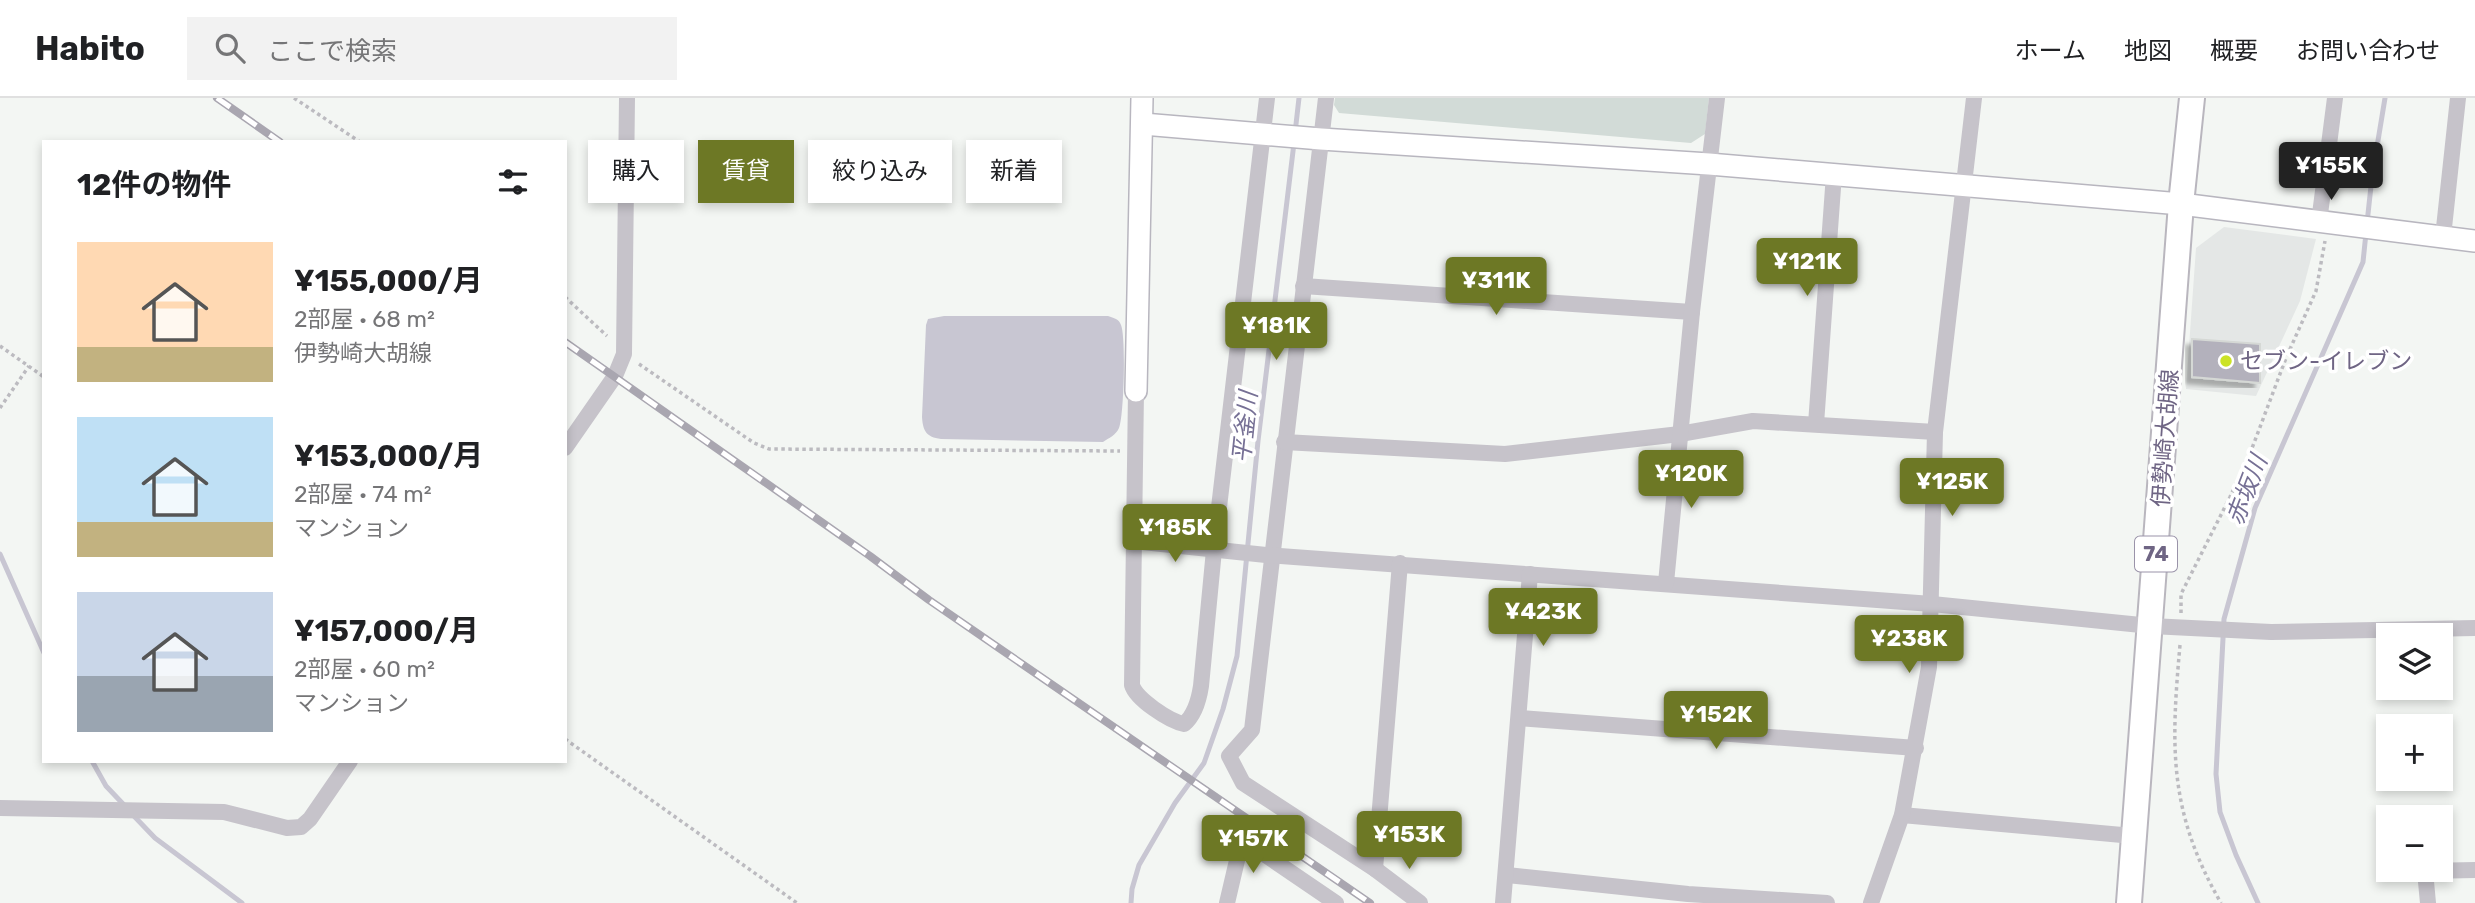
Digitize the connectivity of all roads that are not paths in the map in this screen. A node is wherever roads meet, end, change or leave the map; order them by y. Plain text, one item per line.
1 (627, 98) edge
2 (1142, 98) edge
3 (1267, 98) edge
4 (1326, 98) edge
5 (1717, 98) edge
6 (1973, 98) edge
7 (2192, 98) edge
8 (2335, 98) edge
9 (2458, 98) edge
10 (1143, 124) junction
11 (1268, 134) junction
12 (1315, 139) junction
13 (1709, 164) junction
14 (1835, 174) junction
15 (1963, 187) junction
16 (2181, 204) junction
17 (2324, 222) junction
18 (2442, 237) junction
19 (2475, 241) edge
20 (1303, 286) junction
21 (1692, 312) junction
22 (1136, 391) joint
23 (1816, 424) junction
24 (1936, 432) junction
25 (1679, 433) junction
26 (1284, 442) junction
27 (567, 445) edge
28 (1133, 541) junction
29 (1218, 550) junction
30 (1269, 555) junction
31 (1400, 563) junction
32 (1530, 574) junction
33 (1666, 583) junction
34 (1932, 604) junction
35 (2151, 626) junction
36 (2475, 628) edge
37 (1519, 718) junction
38 (1916, 748) junction
39 (349, 763) edge
40 (0, 808) edge
41 (1902, 815) junction
42 (2133, 836) junction
43 (1375, 869) junction
44 (2475, 870) edge
45 (1507, 875) junction
46 (1687, 899) edge
47 (1227, 903) edge
48 (1336, 903) edge
49 (1420, 903) edge
50 (1503, 903) edge
51 (1826, 903) edge
52 (1871, 903) edge
53 (2129, 903) edge
54 (2428, 903) edge

1 - 27 street
2 - 10 street
3 - 11 street
4 - 12 street
5 - 13 street
6 - 15 street
7 - 16 main road, 伊勢崎大胡線 / 74
8 - 17 street
9 - 18 street
10 - 11 street
10 - 22 street
11 - 12 street
11 - 29 street
12 - 13 street
12 - 20 street
13 - 14 street
13 - 21 street
14 - 15 street
14 - 23 street
15 - 16 street
15 - 24 street
16 - 17 street
16 - 35 main road, 伊勢崎大胡線 / 74
17 - 18 street
18 - 19 street
20 - 21 street
20 - 26 street
21 - 25 street
22 - 28 street
23 - 24 street
23 - 25 street
24 - 34 street
25 - 26 street
25 - 33 street
26 - 30 street
28 - 29 street
28 - 29 street
29 - 30 street
30 - 31 street
30 - 43 street
31 - 32 street
31 - 43 street
32 - 33 street
32 - 37 street
33 - 34 street
34 - 35 street
34 - 38 street
35 - 36 street
35 - 42 main road, 伊勢崎大胡線 / 74
37 - 38 street
37 - 45 street
38 - 41 street
39 - 40 street
41 - 42 street
41 - 52 street
42 - 53 main road, 伊勢崎大胡線 / 74
43 - 49 street
44 - 54 street
45 - 46 street
45 - 50 street
46 - 51 street
47 - 48 street

